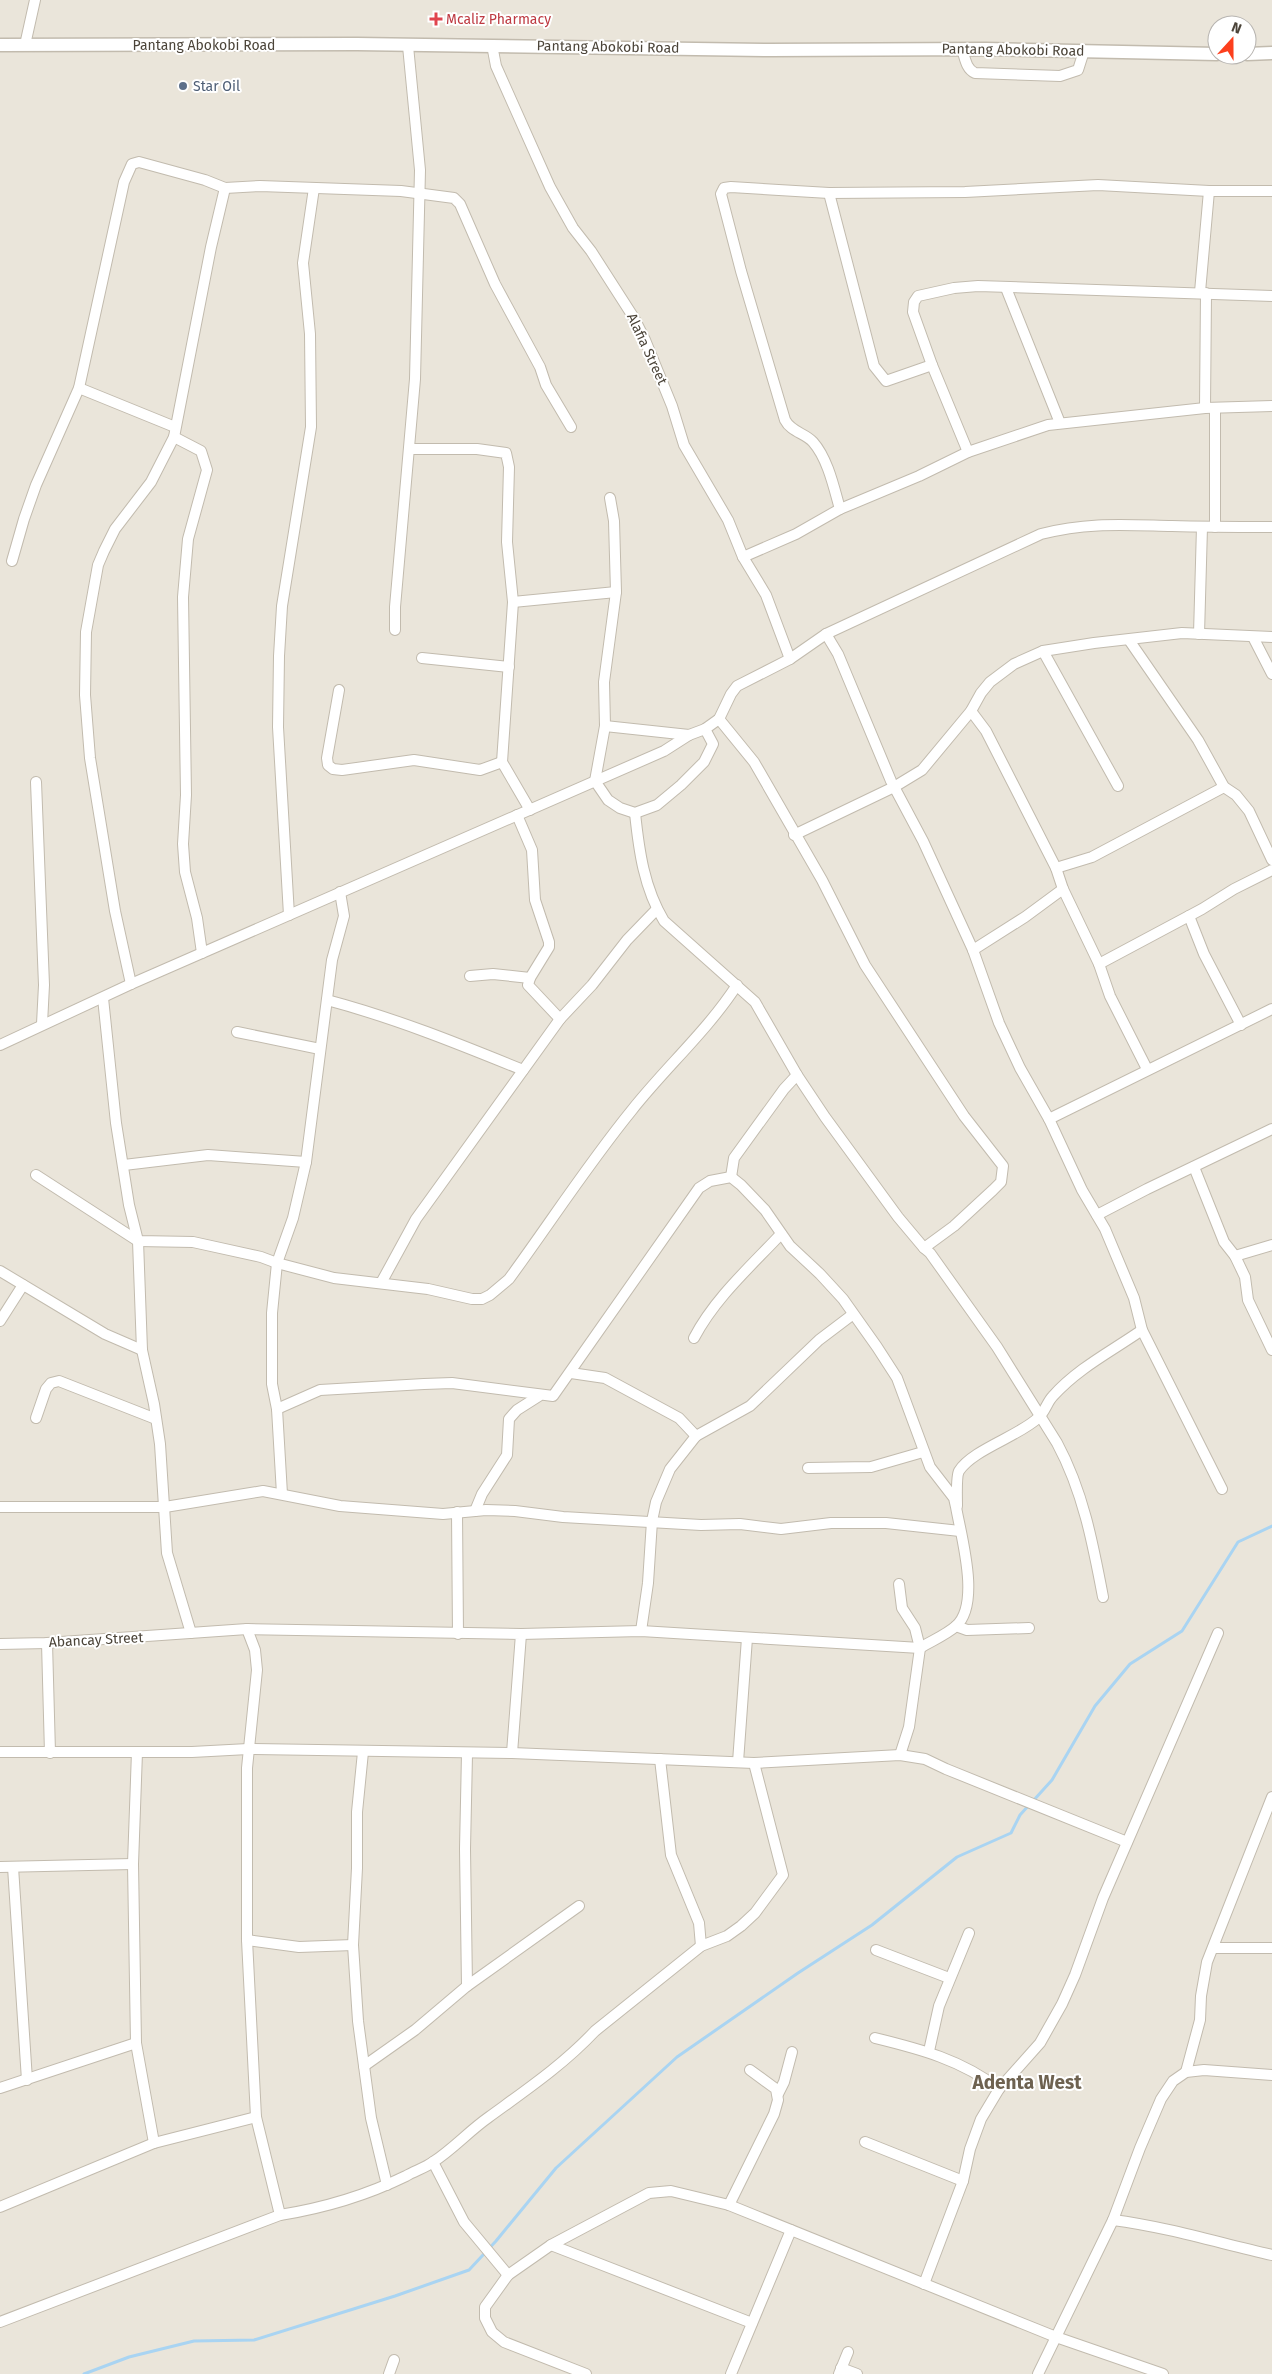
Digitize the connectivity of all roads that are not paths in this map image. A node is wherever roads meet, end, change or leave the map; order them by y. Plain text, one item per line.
1 (35, 0) edge
2 (0, 45) edge
3 (492, 45) junction
4 (25, 46) junction
5 (408, 46) junction
6 (962, 49) junction
7 (1084, 51) junction
8 (1272, 53) edge
9 (1207, 54) edge
10 (1257, 54) edge
11 (225, 188) junction
12 (314, 188) junction
13 (1209, 191) junction
14 (1272, 191) edge
15 (418, 192) junction
16 (830, 193) junction
17 (1006, 288) junction
18 (1203, 293) junction
19 (1272, 296) edge
20 (932, 365) junction
21 (79, 388) junction
22 (1272, 406) edge
23 (1210, 408) junction
24 (1060, 423) junction
25 (571, 427) dead end
26 (175, 432) junction
27 (410, 449) junction
28 (968, 452) junction
29 (610, 498) dead end
30 (840, 509) junction
31 (1215, 526) junction
32 (1202, 527) junction
33 (1272, 527) edge
34 (743, 557) junction
35 (12, 561) dead end
36 (616, 592) junction
37 (513, 602) junction
38 (395, 630) dead end
39 (826, 634) junction
40 (1199, 634) junction
41 (1253, 637) junction
42 (1272, 637) edge
43 (1129, 640) junction
44 (1044, 652) junction
45 (422, 658) dead end
46 (790, 659) junction
47 (509, 667) junction
48 (1272, 674) edge
49 (339, 690) dead end
50 (971, 711) junction
51 (719, 719) junction
52 (605, 726) junction
53 (705, 729) junction
54 (689, 735) junction
55 (502, 762) junction
56 (595, 781) junction
57 (36, 782) dead end
58 (1118, 786) dead end
59 (894, 787) junction
60 (1224, 787) junction
61 (530, 810) junction
62 (635, 813) junction
63 (517, 815) junction
64 (794, 835) junction
65 (1272, 860) edge
66 (1056, 868) junction
67 (1272, 870) edge
68 (1063, 889) junction
69 (340, 892) junction
70 (657, 909) junction
71 (289, 915) junction
72 (1189, 916) junction
73 (973, 950) junction
74 (202, 953) junction
75 (1099, 964) junction
76 (470, 976) dead end
77 (530, 978) junction
78 (131, 984) junction
79 (738, 985) junction
80 (102, 998) junction
81 (327, 1000) junction
82 (1272, 1009) edge
83 (560, 1019) junction
84 (42, 1024) junction
85 (1241, 1024) junction
86 (237, 1032) dead end
87 (0, 1045) edge
88 (320, 1049) junction
89 (523, 1070) junction
90 (1147, 1070) junction
91 (797, 1075) junction
92 (1049, 1119) junction
93 (1272, 1129) edge
94 (306, 1162) junction
95 (124, 1165) junction
96 (1194, 1167) junction
97 (36, 1175) dead end
98 (731, 1177) junction
99 (1097, 1215) junction
100 (781, 1234) junction
101 (138, 1241) junction
102 (1272, 1245) edge
103 (924, 1248) junction
104 (1235, 1256) junction
105 (276, 1263) junction
106 (0, 1272) edge
107 (380, 1283) junction
108 (23, 1284) junction
109 (852, 1315) junction
110 (0, 1321) edge
111 (1142, 1330) junction
112 (694, 1338) dead end
113 (142, 1350) junction
114 (1272, 1350) edge
115 (571, 1373) junction
116 (539, 1396) junction
117 (278, 1409) junction
118 (1039, 1417) junction
119 (36, 1418) dead end
120 (156, 1419) junction
121 (696, 1436) junction
122 (923, 1452) junction
123 (808, 1468) dead end
124 (1222, 1489) dead end
125 (282, 1494) junction
126 (956, 1506) junction
127 (0, 1507) edge
128 (165, 1507) junction
129 (475, 1511) junction
130 (457, 1512) junction
131 (652, 1521) junction
132 (960, 1531) junction
133 (899, 1584) dead end
134 (1103, 1597) dead end
135 (956, 1626) junction
136 (1029, 1628) dead end
137 (247, 1629) junction
138 (641, 1632) junction
139 (191, 1633) junction
140 (1218, 1633) dead end
141 (458, 1634) junction
142 (521, 1634) junction
143 (747, 1638) junction
144 (47, 1643) junction
145 (0, 1644) edge
146 (920, 1648) junction
147 (248, 1749) junction
148 (0, 1752) edge
149 (137, 1752) junction
150 (363, 1752) junction
151 (50, 1753) junction
152 (512, 1753) junction
153 (467, 1754) junction
154 (900, 1755) junction
155 (660, 1759) junction
156 (738, 1762) junction
157 (754, 1763) junction
158 (1272, 1798) edge
159 (1272, 1824) edge
160 (1261, 1825) junction
161 (1127, 1842) junction
162 (133, 1864) junction
163 (13, 1867) junction
164 (0, 1868) edge
165 (579, 1906) dead end
166 (969, 1933) dead end
167 (247, 1940) junction
168 (353, 1945) junction
169 (701, 1946) junction
170 (1213, 1948) junction
171 (1272, 1948) edge
172 (876, 1950) dead end
173 (949, 1978) junction
174 (467, 1986) junction
175 (875, 2038) dead end
176 (136, 2043) junction
177 (929, 2051) junction
178 (792, 2052) dead end
179 (364, 2066) junction
180 (750, 2070) dead end
181 (1186, 2072) junction
182 (1272, 2075) edge
183 (27, 2080) junction
184 (0, 2088) edge
185 (1000, 2089) junction
186 (778, 2094) junction
187 (256, 2117) junction
188 (864, 2142) dead end
189 (154, 2143) junction
190 (433, 2162) junction
191 (963, 2181) junction
192 (387, 2185) junction
193 (729, 2205) junction
194 (0, 2207) edge
195 (280, 2215) junction
196 (1113, 2220) junction
197 (791, 2230) junction
198 (551, 2245) junction
199 (1272, 2255) edge
200 (508, 2275) junction
201 (924, 2284) junction
202 (0, 2322) edge
203 (752, 2323) junction
204 (1056, 2337) junction
205 (848, 2352) dead end
206 (394, 2360) dead end
207 (840, 2371) edge
208 (389, 2374) edge
209 (586, 2374) edge
210 (731, 2374) edge
211 (857, 2374) edge
212 (1038, 2374) edge
213 (1163, 2374) edge

1 - 4 street
2 - 4 street, Pantang Abokobi Road
3 - 5 street, Pantang Abokobi Road
3 - 6 street, Pantang Abokobi Road
3 - 34 street, Alafia Street
4 - 5 street, Pantang Abokobi Road
5 - 15 street
6 - 7 street, Pantang Abokobi Road
6 - 7 street
7 - 9 street, Pantang Abokobi Road
8 - 10 street
11 - 12 street
11 - 21 street
11 - 26 street
12 - 15 street
12 - 71 street
13 - 14 street
13 - 16 street
13 - 18 street
15 - 25 street
15 - 27 street
16 - 20 street
16 - 30 street
17 - 18 street
17 - 20 street
17 - 24 street
18 - 19 street
18 - 23 street
20 - 28 street
21 - 26 street
21 - 35 street
22 - 23 street
23 - 24 street
23 - 31 street
24 - 28 street
26 - 74 street
26 - 78 street
27 - 37 street
27 - 38 street
28 - 30 street
29 - 36 street
30 - 34 street
31 - 32 street
31 - 33 street
32 - 39 street
32 - 40 street
34 - 46 street, Alafia Street
36 - 37 street
36 - 52 street
37 - 47 street
39 - 46 street
39 - 59 street
40 - 41 street
40 - 43 street
41 - 42 street
41 - 48 street
43 - 44 street
43 - 60 street
44 - 50 street
44 - 58 street
45 - 47 street
46 - 51 street
47 - 55 street
49 - 55 street
50 - 59 street
50 - 66 street
51 - 53 street
51 - 64 street
52 - 54 street
52 - 56 street
53 - 54 street
53 - 62 street
54 - 56 street
55 - 61 street
56 - 61 street
56 - 62 street
57 - 84 street
59 - 64 street
59 - 73 street
60 - 65 street
60 - 66 street
61 - 63 street
62 - 70 street
63 - 69 street
63 - 77 street
64 - 103 street
66 - 68 street
67 - 72 street
68 - 73 street
68 - 75 street
69 - 71 street
69 - 81 street
70 - 79 street
70 - 83 street
71 - 74 street
72 - 75 street
72 - 85 street
73 - 92 street
74 - 78 street
75 - 90 street
76 - 77 street
77 - 83 street
78 - 80 street
79 - 91 street
79 - 107 street
80 - 84 street
80 - 95 street
81 - 88 street
81 - 89 street
82 - 85 street
83 - 89 street
84 - 87 street
85 - 90 street
86 - 88 street
88 - 94 street
89 - 107 street
90 - 92 street
91 - 98 street
91 - 103 street
92 - 99 street
93 - 96 street
94 - 95 street
94 - 105 street
95 - 101 street
96 - 99 street
96 - 104 street
97 - 101 street
98 - 100 street
98 - 115 street
99 - 111 street
100 - 109 street
100 - 112 street
101 - 105 street
101 - 113 street
102 - 104 street
103 - 118 street
104 - 114 street
105 - 107 street
105 - 117 street
106 - 108 street
108 - 110 street
108 - 113 street
109 - 121 street
109 - 122 street
111 - 118 street
111 - 124 street
113 - 120 street
115 - 116 street
115 - 121 street
116 - 117 street
116 - 129 street
117 - 125 street
118 - 126 street
118 - 134 street
119 - 120 street
120 - 128 street
121 - 131 street
122 - 123 street
122 - 126 street
125 - 128 street
125 - 130 street
126 - 132 street
127 - 128 street
128 - 139 street
129 - 130 street
129 - 131 street
130 - 141 street
131 - 132 street
131 - 138 street
132 - 135 street
133 - 146 street
135 - 136 street
135 - 146 street
137 - 139 street, Abancay Street
137 - 141 street, Abancay Street
137 - 147 street
138 - 142 street, Abancay Street
138 - 143 street, Abancay Street
139 - 144 street, Abancay Street
140 - 161 street
141 - 142 street, Abancay Street
142 - 152 street
143 - 146 street, Abancay Street
143 - 156 street
144 - 145 street, Abancay Street
144 - 151 street
146 - 154 street
147 - 149 street
147 - 150 street
147 - 167 street
148 - 151 street
149 - 151 street
149 - 162 street
150 - 153 street
150 - 168 street
152 - 153 street
152 - 155 street
153 - 174 street
154 - 157 street
154 - 161 street
155 - 156 street
155 - 169 street
156 - 157 street
157 - 169 street
158 - 160 street
159 - 160 street
160 - 170 street
161 - 185 street
162 - 163 street
162 - 176 street
163 - 164 street
163 - 183 street
165 - 174 street
166 - 173 street
167 - 168 street
167 - 187 street
168 - 179 street
169 - 190 street
170 - 171 street
170 - 181 street
172 - 173 street
173 - 177 street
174 - 179 street
175 - 177 street
176 - 183 street
176 - 189 street
177 - 185 street
178 - 186 street
179 - 192 street
180 - 186 street
181 - 182 street
181 - 196 street
183 - 184 street
185 - 191 street
186 - 193 street
187 - 189 street
187 - 195 street
188 - 191 street
189 - 194 street
190 - 192 street
190 - 200 street
191 - 201 street
192 - 195 street
193 - 197 street
193 - 198 street
195 - 202 street
196 - 199 street
196 - 204 street
197 - 201 street
197 - 203 street
198 - 200 street
198 - 203 street
200 - 209 street
201 - 204 street
203 - 210 street
204 - 212 street
204 - 213 street
205 - 207 street
206 - 208 street
207 - 211 street

